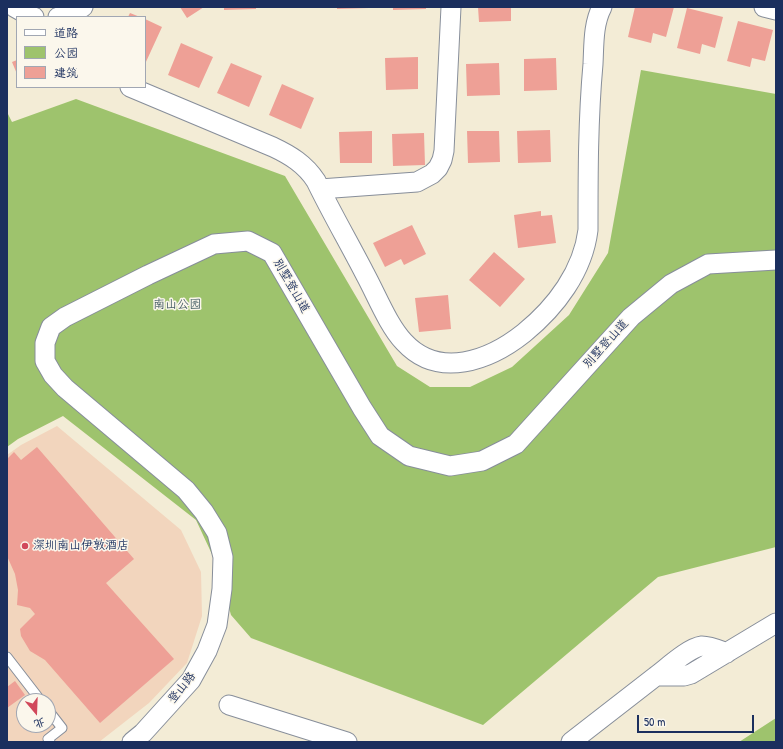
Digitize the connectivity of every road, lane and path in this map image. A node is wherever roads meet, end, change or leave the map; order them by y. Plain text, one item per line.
1 (14, 7) edge
2 (451, 7) edge
3 (602, 7) edge
4 (764, 7) edge
5 (776, 10) edge
6 (30, 16) edge
7 (132, 88) edge
8 (320, 189) junction
9 (776, 260) edge
10 (776, 624) edge
11 (216, 625) joint
12 (7, 657) edge
13 (35, 693) edge
14 (229, 704) dead end
15 (56, 720) edge
16 (56, 733) edge
17 (56, 733) edge
18 (143, 739) edge
19 (50, 742) edge
20 (347, 742) edge
21 (571, 742) edge

1 - 6 street
2 - 8 street
3 - 8 street
4 - 5 street
7 - 8 street
9 - 11 street, 别墅登山道
10 - 21 street
11 - 18 street, 登山路
12 - 13 lane
14 - 20 street
15 - 17 lane
16 - 19 lane

